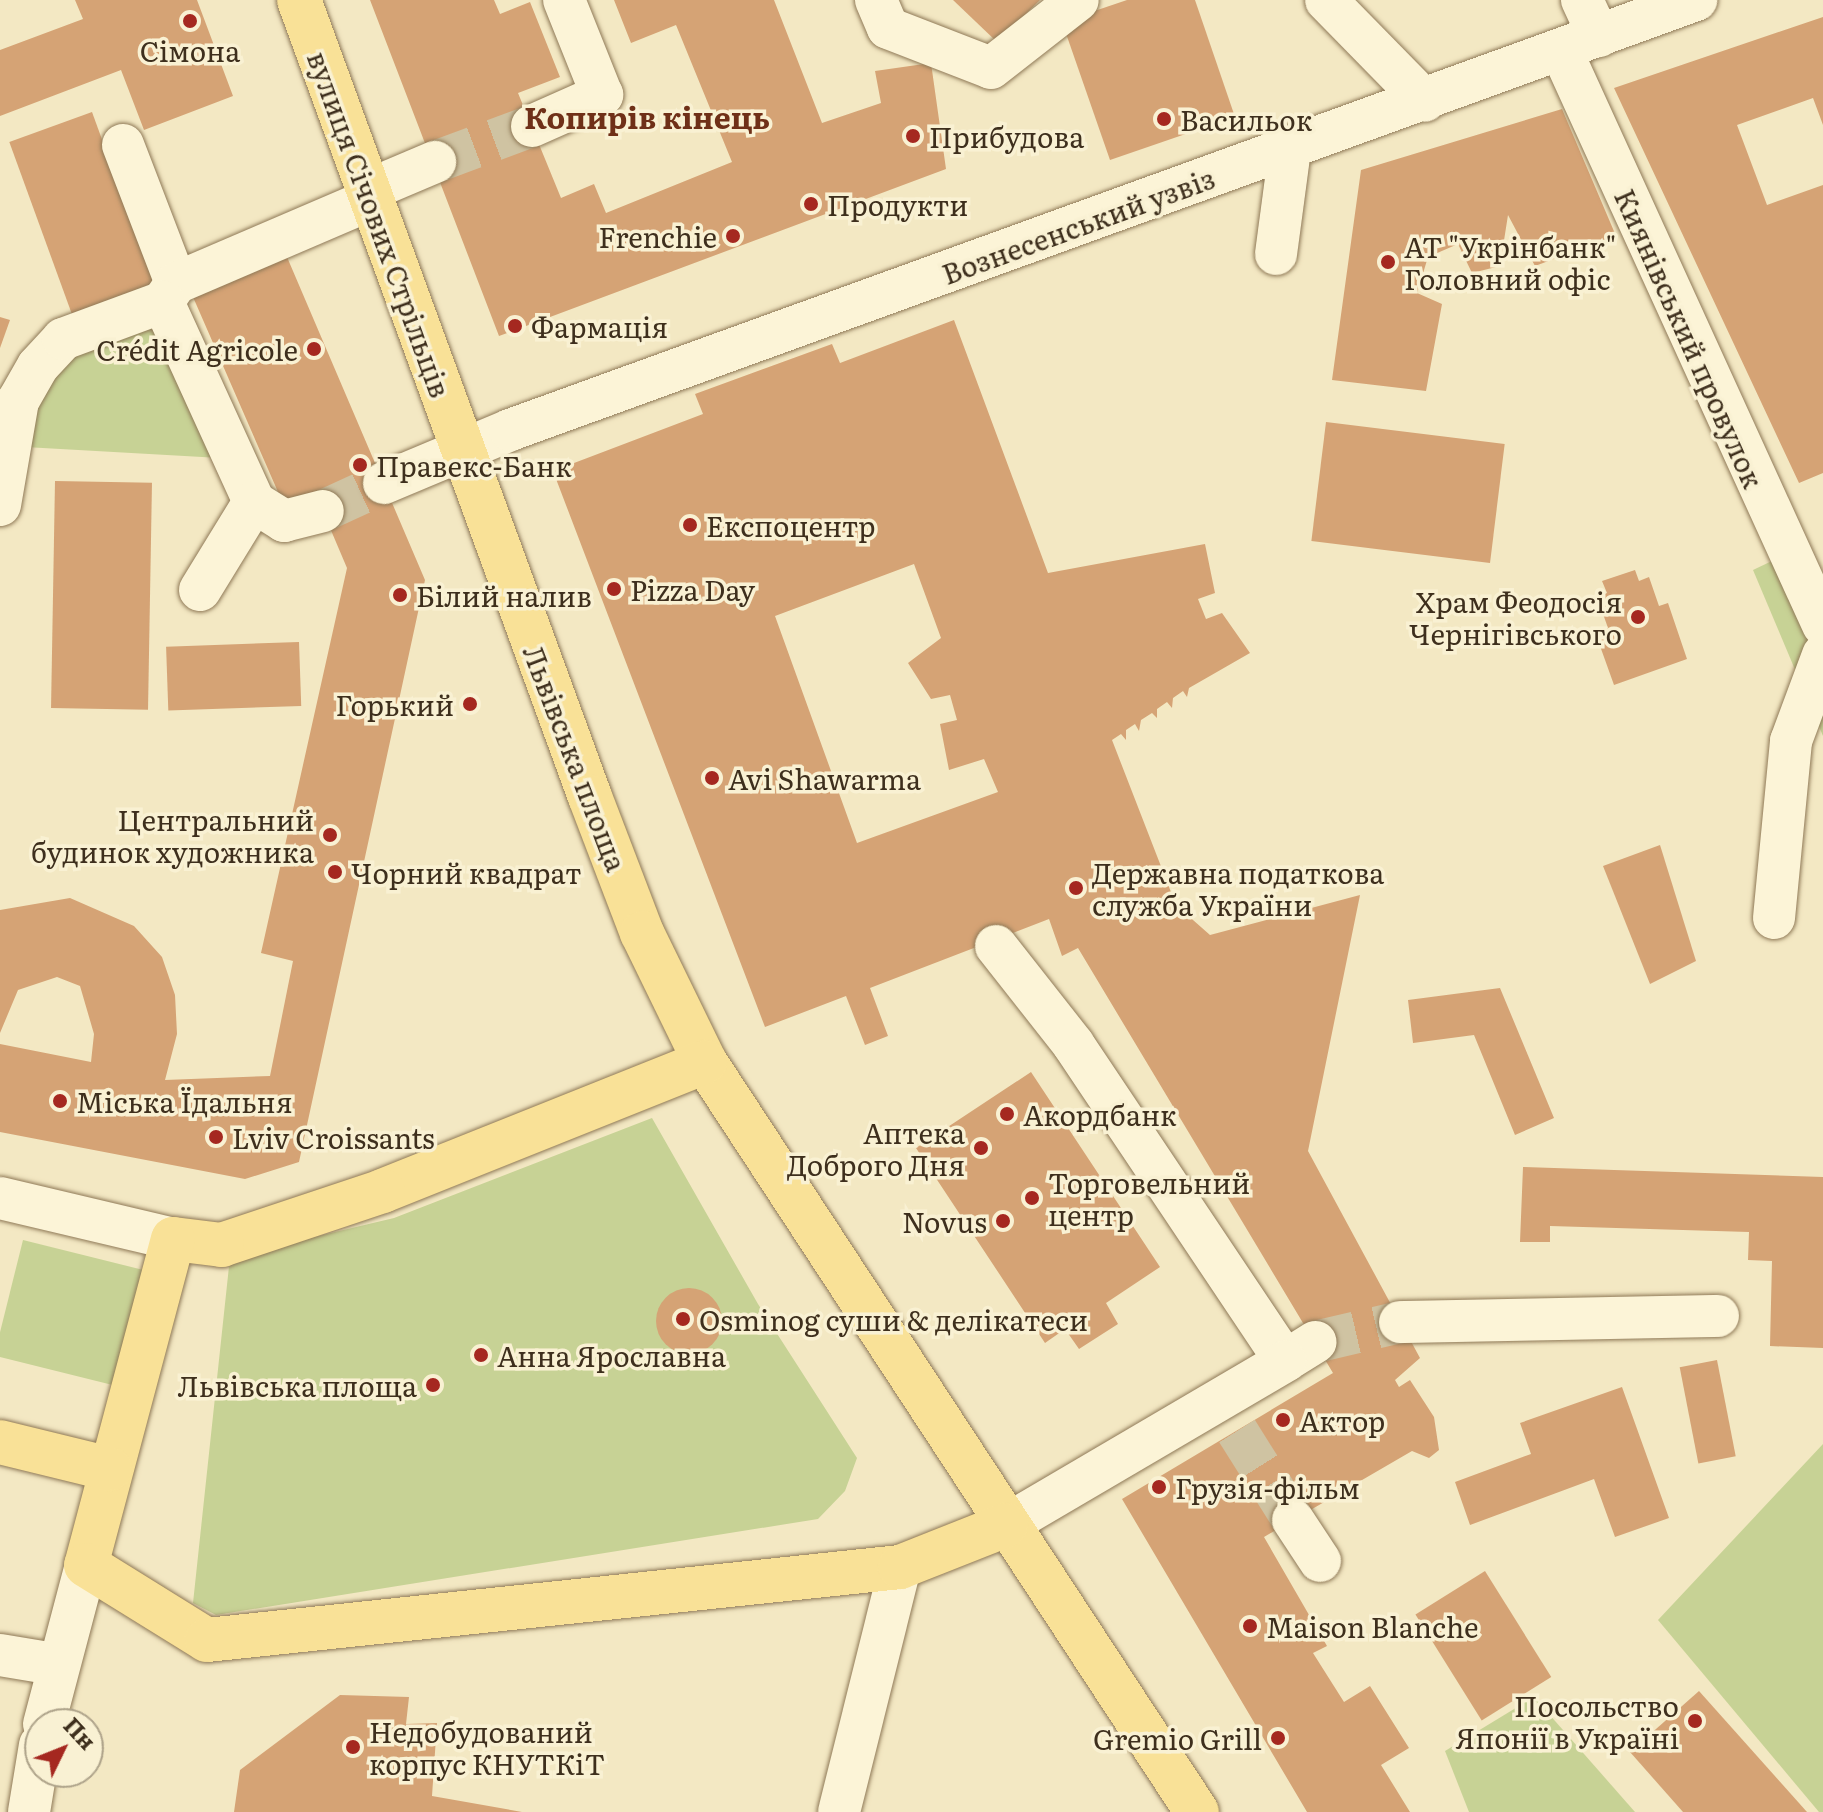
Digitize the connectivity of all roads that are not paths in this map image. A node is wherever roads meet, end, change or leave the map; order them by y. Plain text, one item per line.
1 (299, 0) edge
2 (564, 0) edge
3 (876, 0) edge
4 (1078, 0) edge
5 (1326, 0) edge
6 (1696, 0) edge
7 (1591, 18) edge
8 (1561, 50) junction
9 (1425, 101) junction
10 (532, 126) tunnel mouth
11 (123, 145) dead end
12 (1290, 149) junction
13 (435, 162) tunnel mouth
14 (370, 195) junction
15 (1276, 254) dead end
16 (169, 293) junction
17 (460, 449) junction
18 (384, 483) tunnel mouth
19 (254, 502) junction
20 (0, 505) edge
21 (323, 511) tunnel mouth
22 (200, 590) dead end
23 (1823, 625) edge
24 (1823, 655) edge
25 (1774, 918) dead end
26 (996, 946) dead end
27 (705, 1062) junction
28 (1, 1203) edge
29 (173, 1239) junction
30 (1718, 1316) dead end
31 (1400, 1322) tunnel mouth
32 (0, 1442) edge
33 (110, 1469) junction
34 (1293, 1520) tunnel mouth
35 (1006, 1525) junction
36 (1320, 1561) dead end
37 (86, 1565) junction
38 (900, 1567) junction
39 (0, 1655) edge
40 (54, 1664) junction
41 (47, 1708) edge
42 (33, 1788) edge
43 (1192, 1810) edge
44 (29, 1812) edge
45 (839, 1812) edge

1 - 14 main road, вулиця Січових Стрільців
2 - 10 street
3 - 4 street
5 - 9 street
6 - 7 street, Вознесенський узвіз
7 - 8 street, Вознесенський узвіз
8 - 9 street, Вознесенський узвіз
8 - 23 street, Киянівський провулок
9 - 12 street, Вознесенський узвіз
11 - 16 street
12 - 15 street
12 - 17 street, Вознесенський узвіз
13 - 14 street
14 - 16 street
14 - 17 main road, вулиця Січових Стрільців
16 - 19 street
16 - 20 street
17 - 18 street, Вознесенський узвіз
17 - 27 main road, Львівська площа
19 - 21 street
19 - 22 street
24 - 25 street
26 - 35 street
27 - 29 main road
27 - 35 main road, Львівська площа
28 - 29 street
29 - 33 main road
30 - 31 street
32 - 33 main road
33 - 37 main road
34 - 36 street
35 - 38 main road
35 - 43 main road, Львівська площа
37 - 38 main road
37 - 40 street
38 - 45 street
39 - 40 street
40 - 41 street
42 - 44 street

